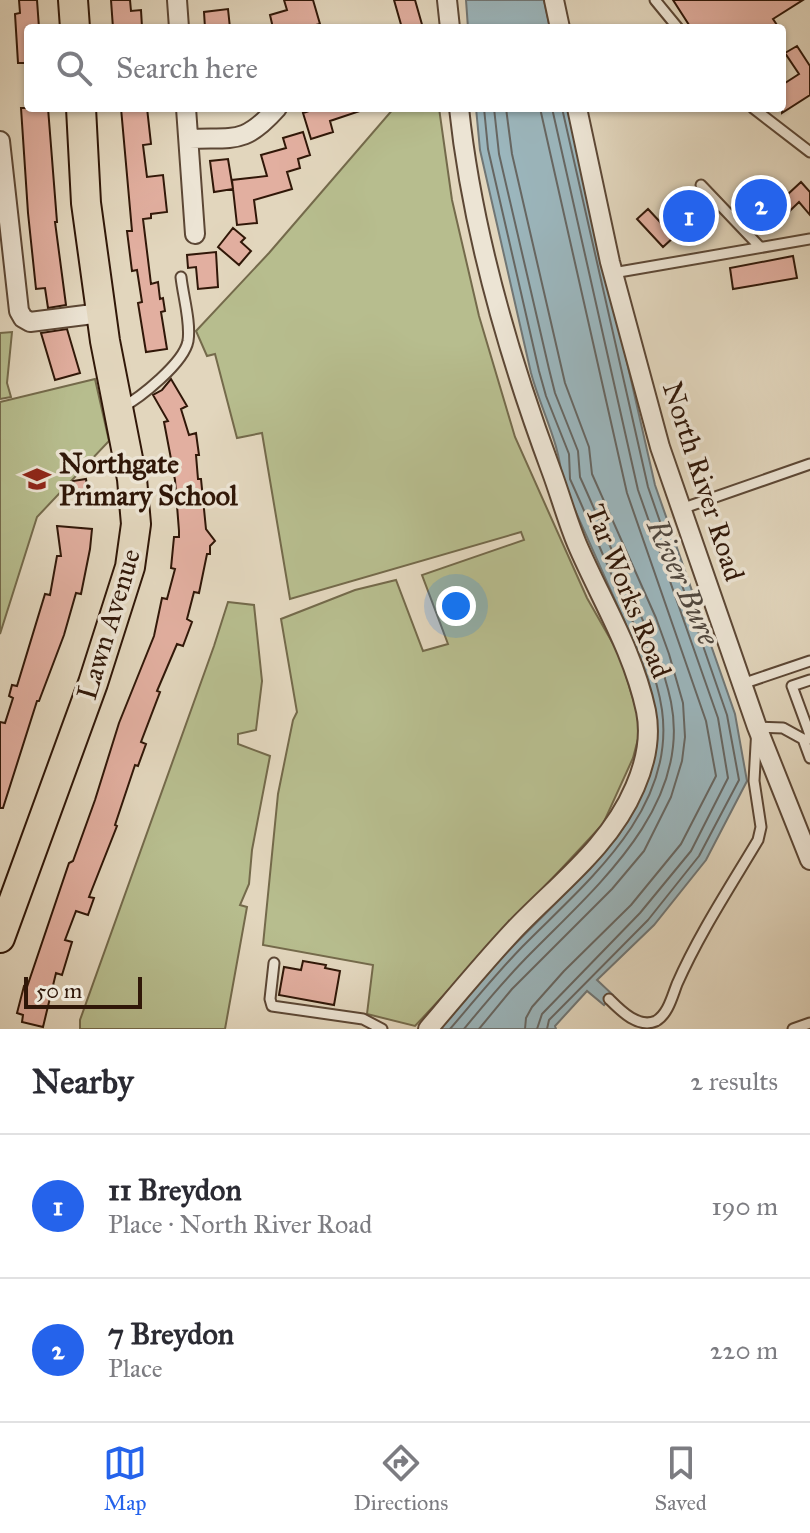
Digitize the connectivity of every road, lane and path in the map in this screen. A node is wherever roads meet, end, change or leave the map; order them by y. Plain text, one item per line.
1 (73, 0) edge
2 (177, 0) edge
3 (447, 0) edge
4 (655, 0) edge
5 (557, 1) edge
6 (75, 24) edge
7 (179, 24) edge
8 (450, 24) edge
9 (560, 24) edge
10 (675, 24) edge
11 (81, 112) edge
12 (186, 112) edge
13 (273, 112) edge
14 (459, 112) edge
15 (578, 112) edge
16 (758, 112) edge
17 (189, 139) junction
18 (0, 141) edge
19 (810, 152) edge
20 (701, 185) dead end
21 (200, 221) dead end
22 (810, 239) edge
23 (760, 247) junction
24 (613, 273) junction
25 (181, 277) dead end
26 (101, 313) junction
27 (118, 410) junction
28 (810, 464) edge
29 (681, 509) junction
30 (810, 661) edge
31 (810, 680) edge
32 (742, 684) junction
33 (757, 727) junction
34 (808, 738) edge
35 (810, 758) edge
36 (808, 851) edge
37 (0, 938) edge
38 (274, 963) dead end
39 (609, 999) dead end
40 (810, 1023) edge
41 (382, 1029) edge
42 (428, 1029) edge
43 (793, 1029) edge

1 - 6 main road
2 - 7 street
3 - 8 street
4 - 10 lane
5 - 9 street
11 - 26 main road, Lawn Avenue
12 - 17 street
13 - 17 street
14 - 42 street, Tar Works Road
15 - 24 street, North River Road
16 - 19 lane
17 - 21 street
18 - 26 street
20 - 23 lane
22 - 23 lane
23 - 24 lane
24 - 29 street, North River Road
25 - 27 lane
26 - 27 main road, Lawn Avenue
27 - 37 main road, Lawn Avenue
28 - 29 lane
29 - 32 street, North River Road
30 - 32 lane
31 - 34 lane
32 - 33 street, North River Road
33 - 34 lane
33 - 36 street, North River Road
33 - 39 lane
34 - 35 lane
38 - 41 lane
40 - 43 lane

